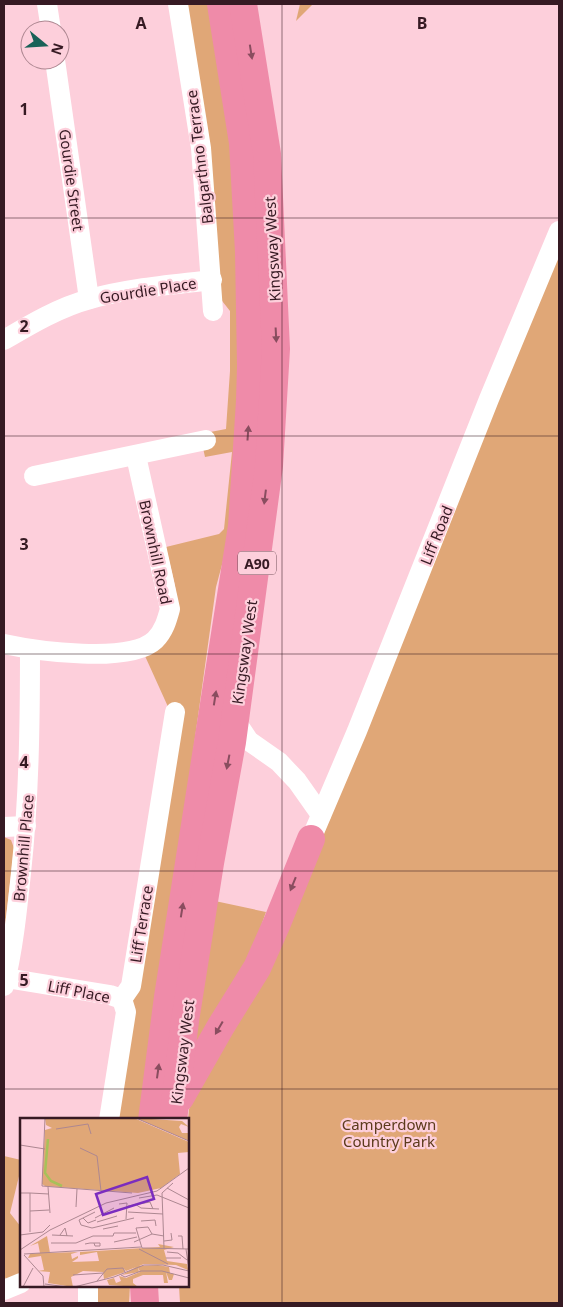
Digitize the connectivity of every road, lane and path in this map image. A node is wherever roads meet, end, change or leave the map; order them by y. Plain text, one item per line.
1 (48, 4) edge
2 (178, 4) edge
3 (222, 4) edge
4 (243, 4) edge
5 (50, 20) edge
6 (56, 70) edge
7 (559, 231) edge
8 (212, 280) junction
9 (89, 299) junction
10 (213, 311) dead end
11 (4, 340) edge
12 (206, 440) dead end
13 (136, 456) junction
14 (34, 476) dead end
15 (4, 644) edge
16 (30, 650) junction
17 (168, 720) dead end
18 (235, 720) junction
19 (26, 826) junction
20 (4, 827) edge
21 (316, 827) junction
22 (5, 982) edge
23 (122, 1000) junction
24 (167, 1116) edge
25 (109, 1118) edge
26 (20, 1283) edge
27 (144, 1287) edge
28 (164, 1287) edge
29 (4, 1290) edge
30 (145, 1303) edge
31 (164, 1303) edge

1 - 5 street
2 - 8 street, Balgarthno Terrace
24 -> 3 highway, Kingsway West / A90
4 -> 18 highway, Kingsway West / A90
6 - 9 street, Gourdie Street
7 - 21 street, Liff Road
8 - 9 street, Gourdie Place
8 - 10 street, Balgarthno Terrace
9 - 11 street, Gourdie Place
12 - 13 street
13 - 14 street
13 - 16 street, Brownhill Road
15 - 16 street, Brownhill Road
16 - 19 street, Brownhill Place
17 - 23 street, Liff Terrace
18 - 21 street
18 -> 24 highway, Kingsway West / A90
19 - 20 street
19 - 22 street, Brownhill Place
21 -> 24 highway
22 - 23 street, Liff Place
23 - 25 street, Liff Terrace
26 - 29 street
27 - 30 highway
28 - 31 highway

